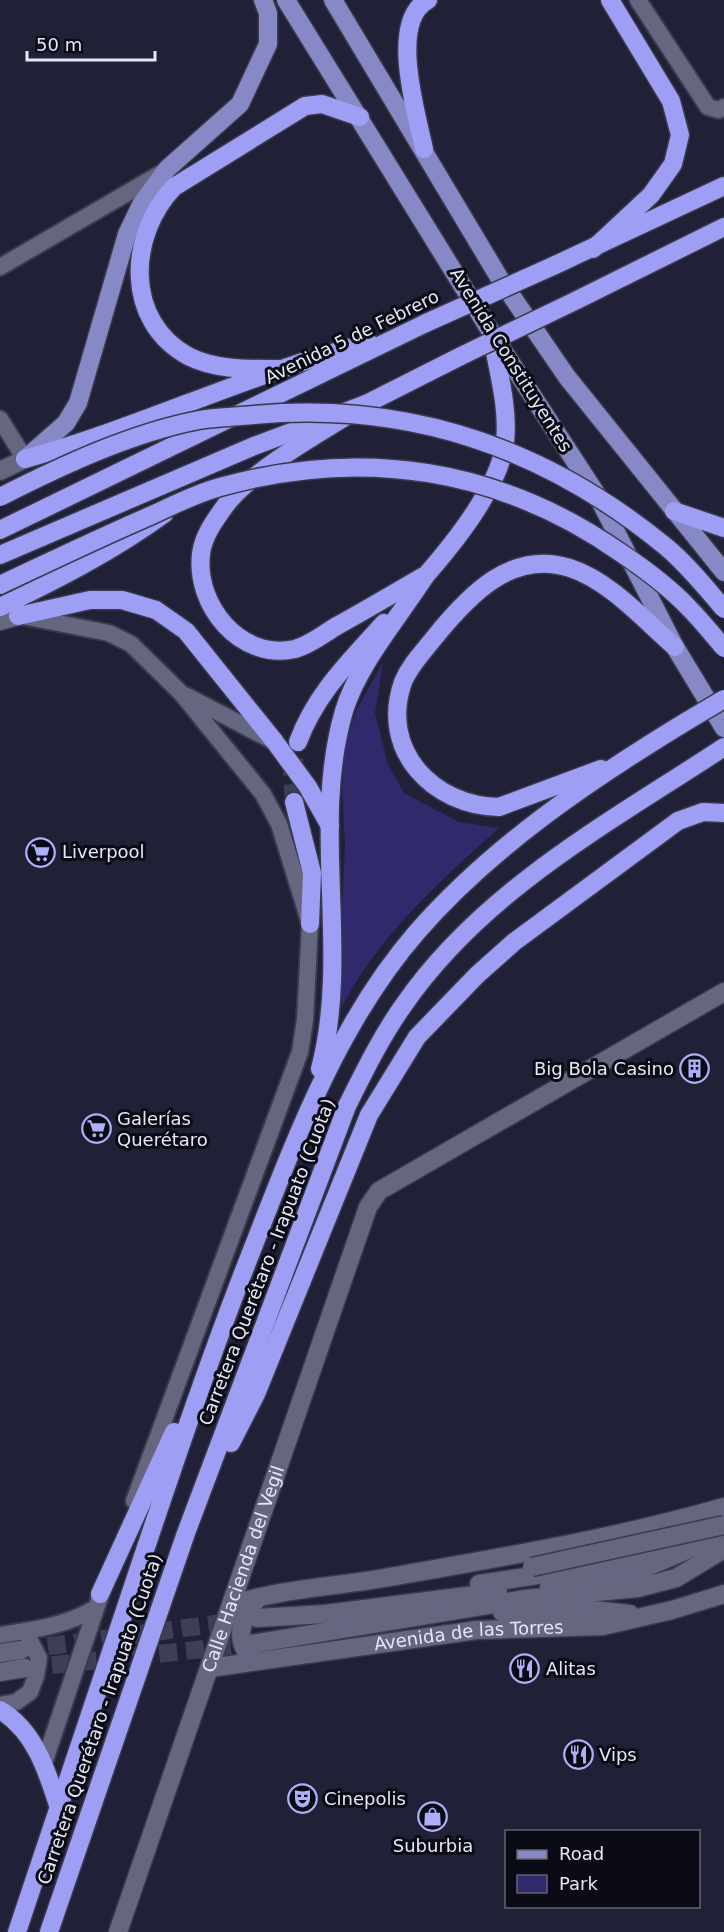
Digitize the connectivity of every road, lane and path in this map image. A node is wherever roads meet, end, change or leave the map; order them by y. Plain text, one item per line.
1 (263, 0) edge
2 (286, 0) edge
3 (333, 0) edge
4 (428, 0) edge
5 (610, 0) edge
6 (638, 0) edge
7 (716, 107) edge
8 (360, 117) junction
9 (424, 149) junction
10 (167, 170) junction
11 (724, 186) edge
12 (724, 227) edge
13 (593, 249) junction
14 (0, 267) edge
15 (491, 332) junction
16 (403, 334) junction
17 (278, 369) junction
18 (366, 404) junction
19 (0, 419) edge
20 (254, 446) junction
21 (25, 459) junction
22 (0, 471) edge
23 (0, 497) edge
24 (674, 511) junction
25 (724, 528) edge
26 (0, 531) edge
27 (0, 555) edge
28 (724, 572) edge
29 (426, 575) junction
30 (0, 585) edge
31 (0, 607) edge
32 (724, 609) edge
33 (18, 616) junction
34 (0, 621) edge
35 (675, 646) junction
36 (724, 648) edge
37 (181, 693) junction
38 (724, 699) edge
39 (724, 728) edge
40 (275, 742) junction
41 (298, 742) tunnel mouth
42 (724, 747) edge
43 (622, 761) junction
44 (294, 802) tunnel mouth
45 (724, 813) edge
46 (331, 827) junction
47 (310, 924) junction
48 (724, 992) edge
49 (306, 1121) junction
50 (214, 1346) junction
51 (720, 1512) edge
52 (676, 1520) junction
53 (724, 1525) edge
54 (186, 1533) junction
55 (724, 1534) edge
56 (724, 1549) edge
57 (384, 1578) junction
58 (524, 1594) junction
59 (724, 1594) edge
60 (260, 1596) junction
61 (97, 1602) junction
62 (396, 1603) junction
63 (231, 1605) junction
64 (434, 1614) junction
65 (642, 1615) junction
66 (257, 1618) tunnel mouth
67 (26, 1631) junction
68 (0, 1635) edge
69 (252, 1652) junction
70 (0, 1653) edge
71 (210, 1668) junction
72 (0, 1672) edge
73 (0, 1705) edge
74 (0, 1710) edge
75 (44, 1763) junction
76 (59, 1808) junction
77 (17, 1932) edge
78 (49, 1932) edge
79 (118, 1932) edge

1 - 10 main road
2 - 8 main road, Avenida Constituyentes
3 - 9 main road, Avenida Constituyentes
4 - 9 highway
5 - 13 highway
6 - 7 street
8 - 15 main road, Avenida Constituyentes
8 - 17 highway
9 - 24 main road, Avenida Constituyentes
10 - 14 street
10 - 21 main road
11 - 13 highway, Avenida 5 de Febrero
12 - 18 highway, bridge
13 - 16 highway, Avenida 5 de Febrero, bridge
15 - 29 highway
15 - 35 main road, Avenida Constituyentes
16 - 17 highway
16 - 26 highway, Avenida 5 de Febrero
17 - 21 highway
18 - 20 highway
18 - 29 highway
19 - 21 street
20 - 27 highway
20 - 31 highway
21 - 22 street
23 - 32 highway, bridge
24 - 25 highway
24 - 28 main road, Avenida Constituyentes
29 - 41 highway
29 - 46 highway
30 - 36 highway, bridge
33 - 34 street
33 - 37 street
33 - 40 highway
35 - 39 main road, Avenida Constituyentes
35 - 43 highway
37 - 40 street
37 - 47 street
38 - 43 highway, bridge
40 - 46 highway
42 - 54 highway, Carretera Querétaro - Irapuato (Cuota)
43 - 49 highway, Carretera Querétaro - Irapuato (Cuota)
44 - 47 highway
45 - 54 highway
46 - 49 highway
47 - 61 street
48 - 63 street, Calle Hacienda del Vegil
49 - 50 highway, Carretera Querétaro - Irapuato (Cuota)
50 - 61 highway
50 - 76 highway, Carretera Querétaro - Irapuato (Cuota)
51 - 52 street
52 - 57 street
52 - 62 street
53 - 57 street, bridge
54 - 78 highway, Carretera Querétaro - Irapuato (Cuota)
55 - 58 street
56 - 58 street
57 - 60 street
58 - 62 street, Avenida de las Torres
58 - 64 street, Avenida de las Torres
59 - 65 street, Avenida de las Torres
60 - 63 street
60 - 69 street
61 - 67 street
61 - 75 street
62 - 66 street, Avenida de las Torres
63 - 71 street, Calle Hacienda del Vegil
64 - 65 street
64 - 69 street, Avenida de las Torres
65 - 69 street, Avenida de las Torres
67 - 68 street
67 - 73 street
69 - 71 street, Avenida de las Torres
70 - 72 street
71 - 79 street, Calle Hacienda del Vegil
74 - 75 highway
75 - 76 highway
76 - 77 highway, Carretera Querétaro - Irapuato (Cuota)

